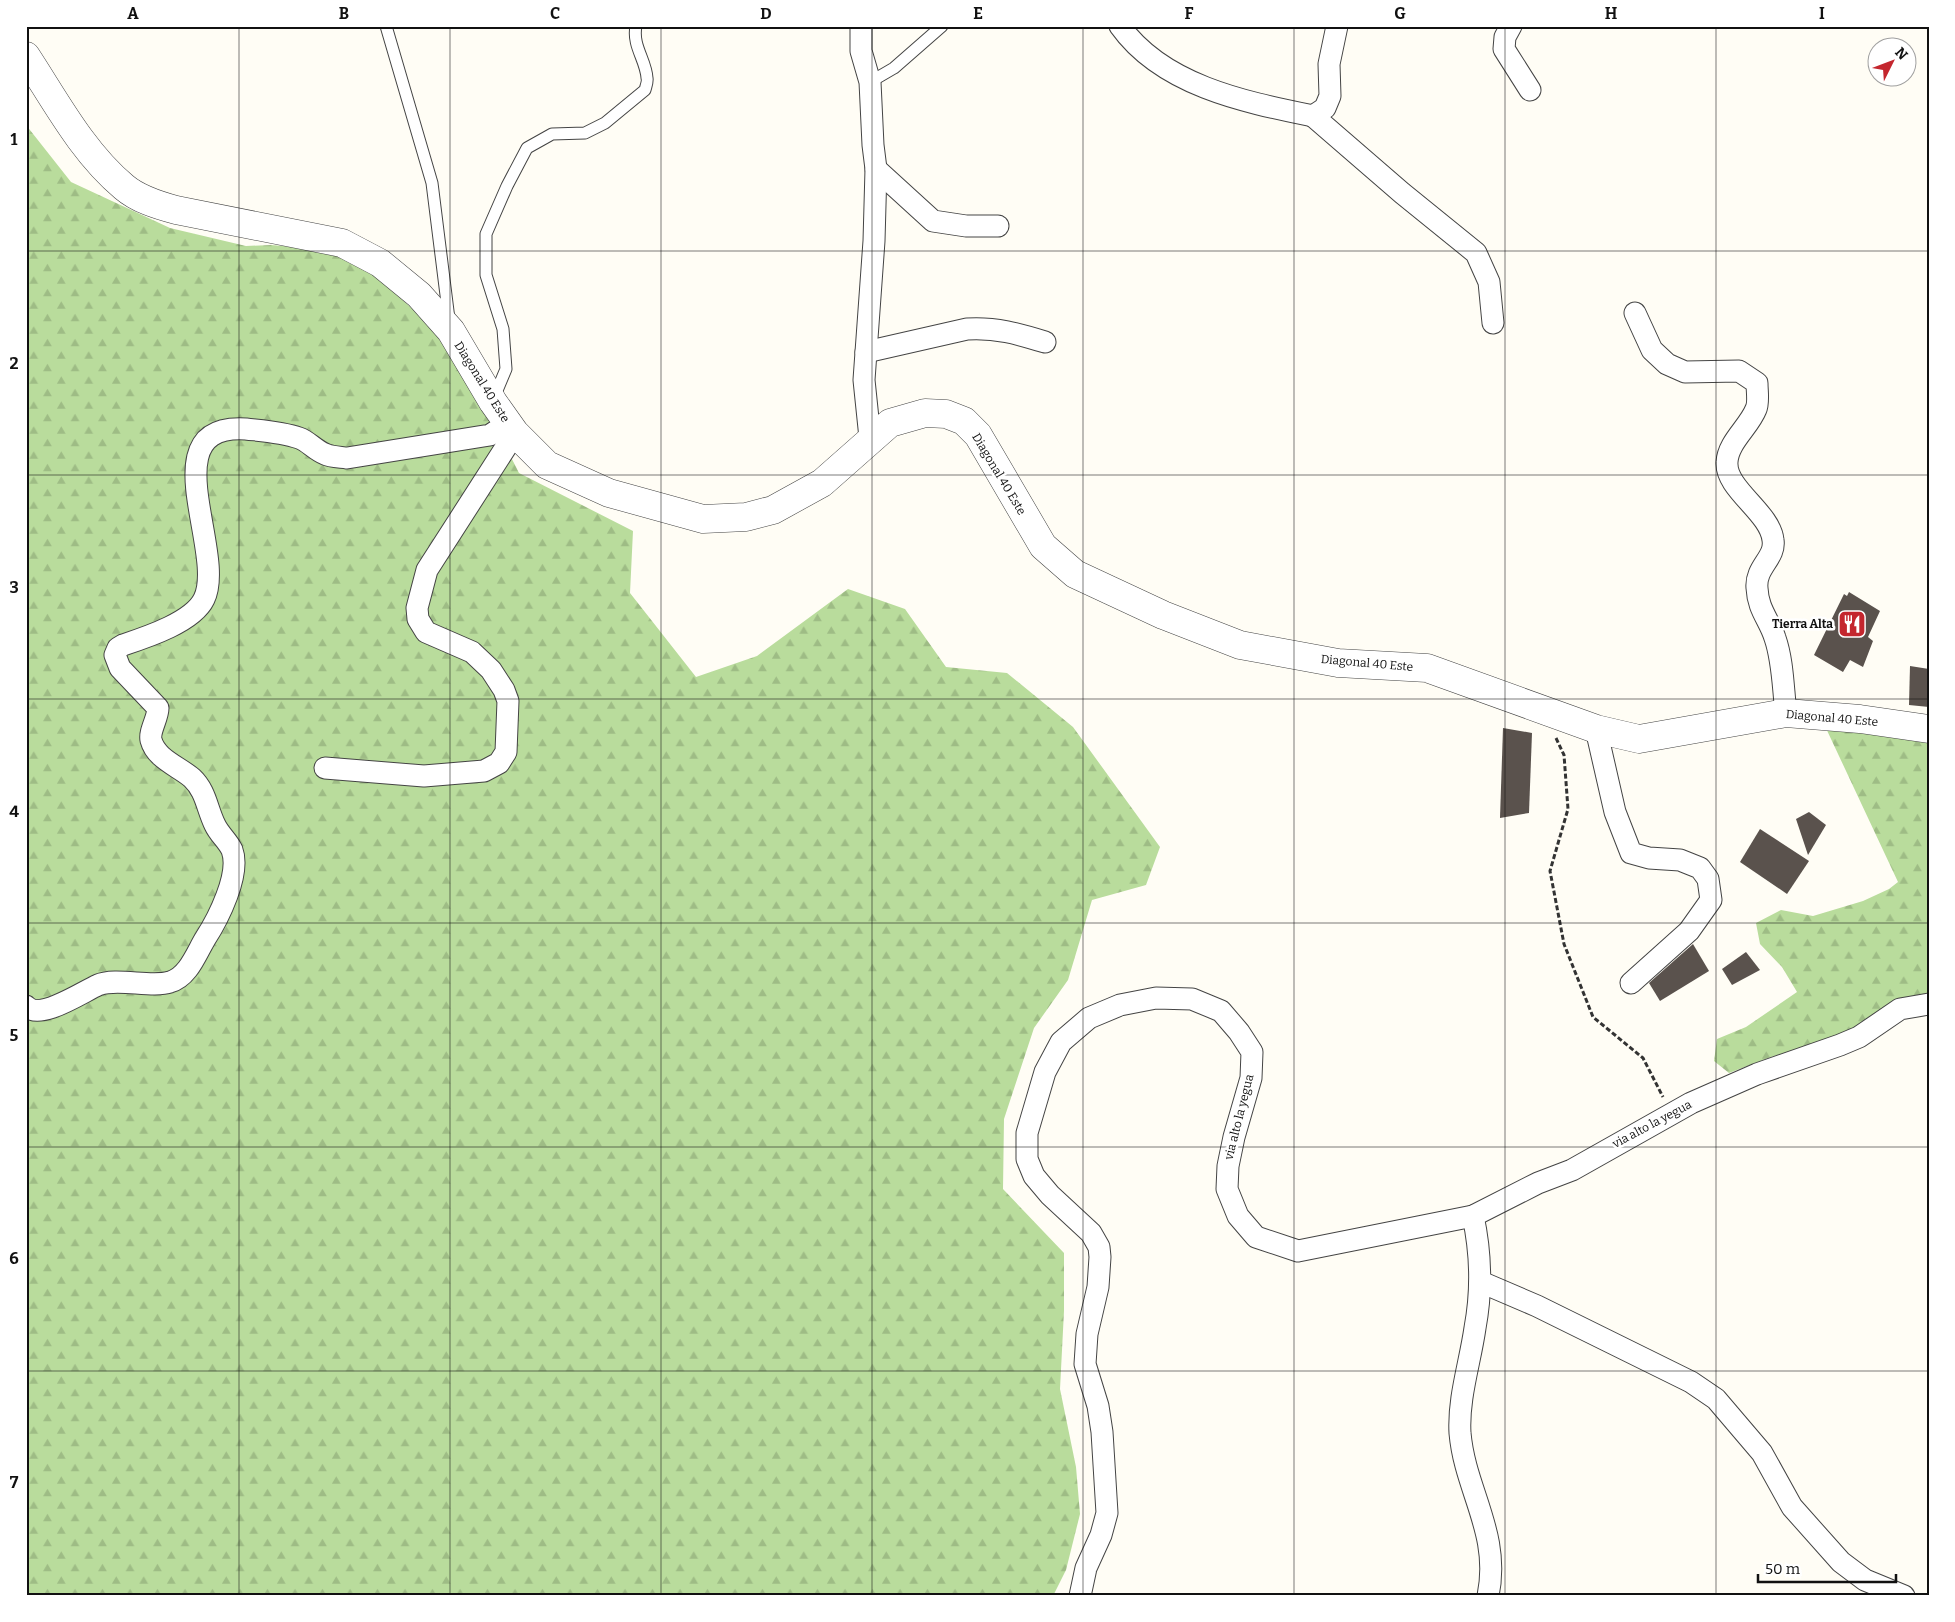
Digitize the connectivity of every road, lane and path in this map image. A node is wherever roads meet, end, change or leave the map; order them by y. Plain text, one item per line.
1 (386, 26) edge
2 (636, 26) edge
3 (861, 26) edge
4 (869, 26) edge
5 (942, 26) edge
6 (1120, 26) edge
7 (1337, 26) edge
8 (1511, 26) edge
9 (861, 51) junction
10 (26, 56) edge
11 (870, 82) junction
12 (1530, 90) dead end
13 (1313, 116) junction
14 (876, 169) junction
15 (998, 226) dead end
16 (1635, 313) dead end
17 (1493, 323) dead end
18 (451, 331) junction
19 (1045, 342) dead end
20 (866, 352) junction
21 (505, 420) junction
22 (870, 438) junction
23 (1543, 708) junction
24 (1786, 713) junction
25 (1596, 728) junction
26 (1929, 729) edge
27 (325, 768) dead end
28 (1631, 983) dead end
29 (1929, 1004) edge
30 (26, 1006) edge
31 (1671, 1114) junction
32 (1473, 1216) junction
33 (1481, 1282) junction
34 (1080, 1596) edge
35 (1488, 1596) edge
36 (1904, 1596) edge

1 - 18 lane
2 - 21 lane
3 - 9 street
4 - 9 street
5 - 11 lane
6 - 13 street
7 - 13 street
8 - 12 street
9 - 11 street
10 - 18 street, Diagonal 40 Este
11 - 14 street
13 - 17 street
14 - 15 street
14 - 20 street
16 - 24 street
18 - 21 street, Diagonal 40 Este
19 - 20 street
20 - 22 street
21 - 22 street, Diagonal 40 Este
21 - 27 street
21 - 30 street
22 - 23 street, Diagonal 40 Este
23 - 25 street, Diagonal 40 Este
23 - 31 path
24 - 25 street, Diagonal 40 Este
24 - 26 street, Diagonal 40 Este
25 - 28 street
29 - 31 street, via alto la yegua
31 - 32 street, via alto la yegua
32 - 33 street
32 - 34 street, via alto la yegua
33 - 35 street
33 - 36 street

